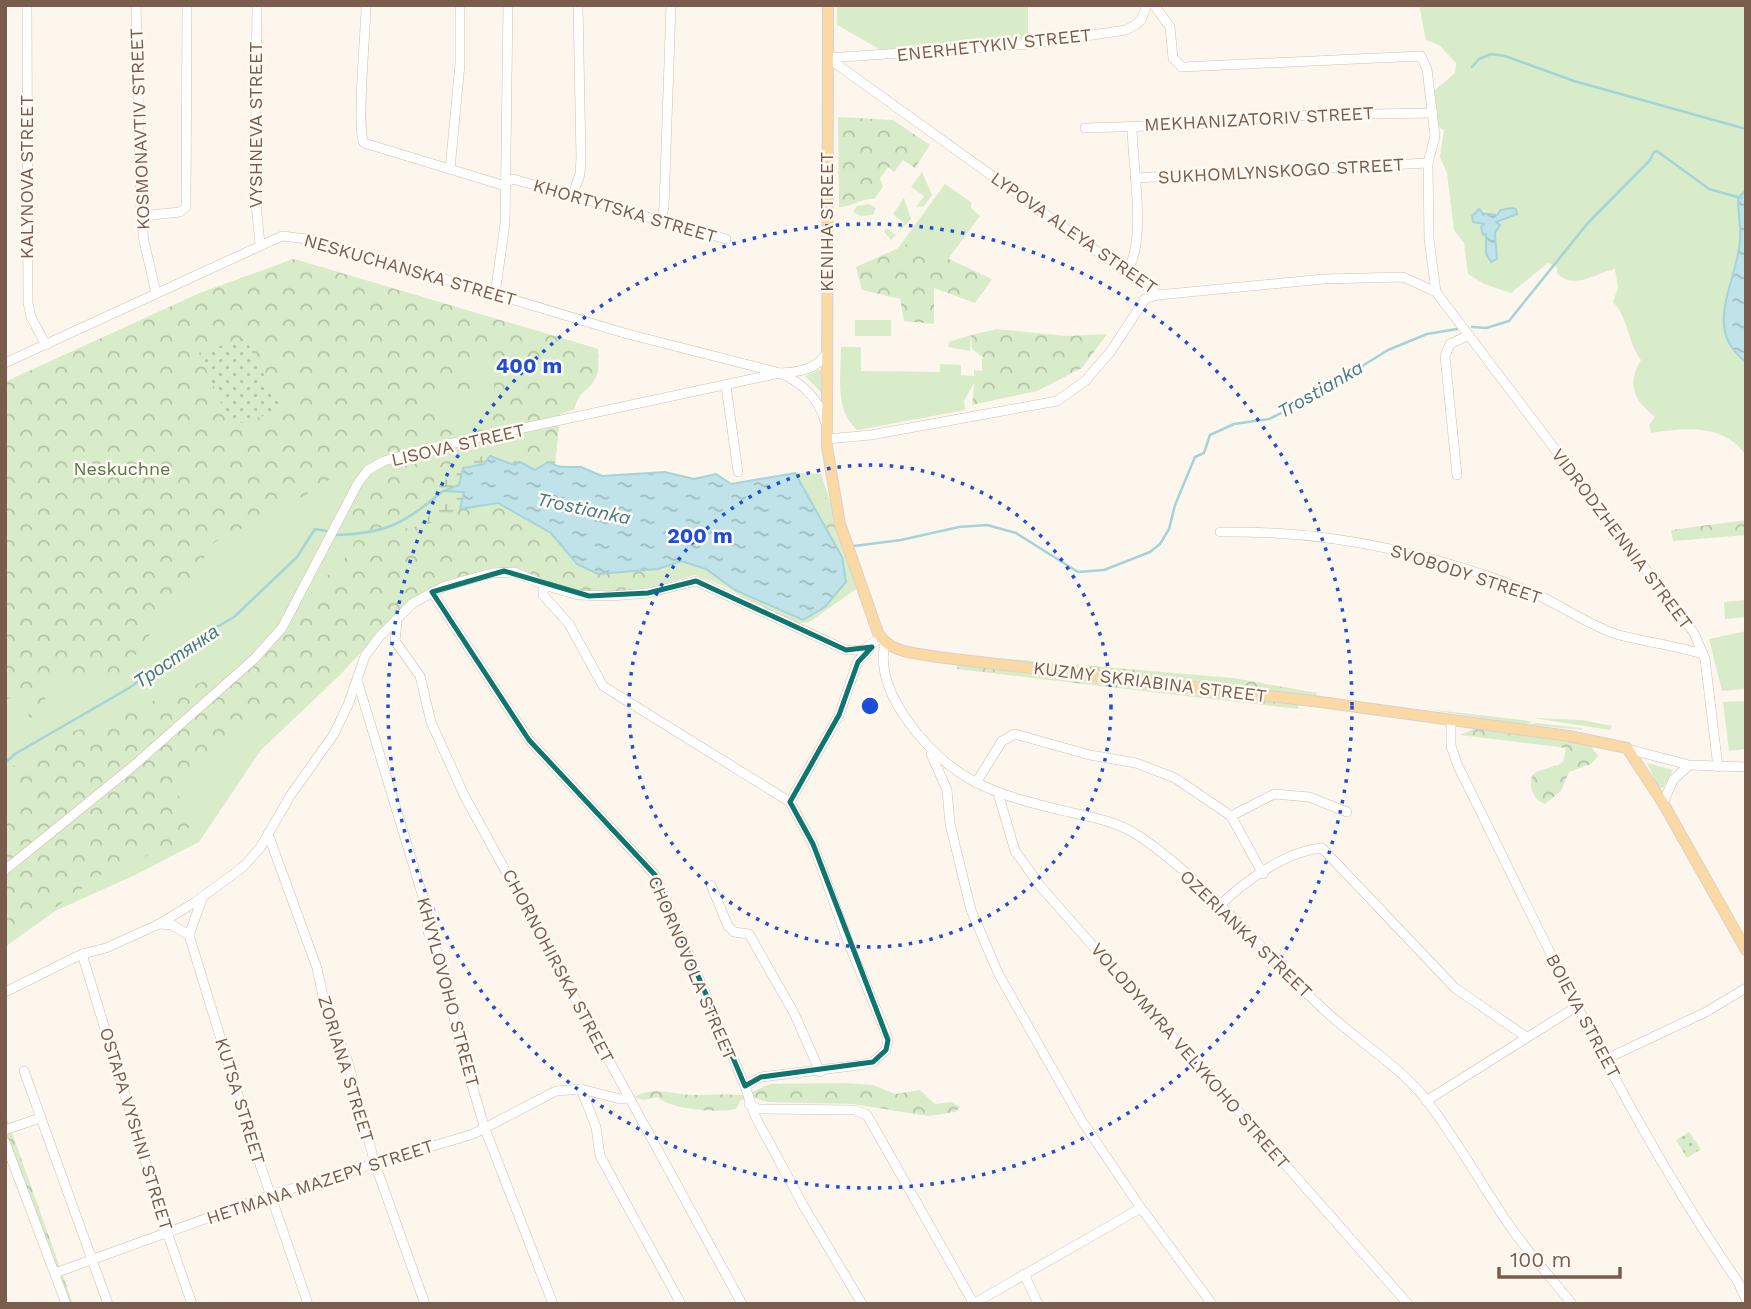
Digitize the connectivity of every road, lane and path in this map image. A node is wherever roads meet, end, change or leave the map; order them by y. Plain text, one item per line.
1 (27, 5) edge
2 (136, 5) edge
3 (187, 5) edge
4 (257, 5) edge
5 (366, 5) edge
6 (460, 5) edge
7 (508, 5) edge
8 (578, 5) edge
9 (671, 5) edge
10 (828, 5) edge
11 (1147, 5) edge
12 (1154, 5) edge
13 (828, 58) junction
14 (1433, 113) junction
15 (1132, 126) junction
16 (1085, 128) dead end
17 (1428, 163) junction
18 (450, 169) junction
19 (1135, 178) junction
20 (506, 183) junction
21 (573, 194) junction
22 (141, 216) junction
23 (661, 220) junction
24 (726, 239) dead end
25 (260, 244) junction
26 (1126, 272) junction
27 (1436, 292) junction
28 (156, 293) junction
29 (495, 294) junction
30 (1158, 295) junction
31 (1469, 335) junction
32 (46, 345) junction
33 (827, 353) junction
34 (5, 363) edge
35 (780, 373) junction
36 (726, 386) junction
37 (827, 426) junction
38 (827, 439) junction
39 (737, 472) dead end
40 (1458, 475) dead end
41 (1220, 531) dead end
42 (547, 586) junction
43 (432, 592) junction
44 (397, 623) junction
45 (879, 642) junction
46 (1703, 654) junction
47 (357, 676) junction
48 (1451, 721) junction
49 (1628, 748) junction
50 (929, 749) junction
51 (1689, 765) junction
52 (1718, 767) junction
53 (1746, 767) edge
54 (976, 783) junction
55 (998, 793) junction
56 (790, 802) junction
57 (1663, 803) junction
58 (1347, 811) dead end
59 (1231, 816) junction
60 (268, 834) junction
61 (5, 870) edge
62 (1263, 874) junction
63 (711, 885) dead end
64 (202, 898) junction
65 (1219, 906) junction
66 (159, 924) junction
67 (189, 935) junction
68 (1746, 950) edge
69 (82, 954) junction
70 (1746, 988) edge
71 (5, 992) edge
72 (1579, 1005) junction
73 (1525, 1036) junction
74 (1606, 1059) junction
75 (24, 1071) dead end
76 (820, 1072) junction
77 (580, 1089) junction
78 (747, 1096) junction
79 (627, 1098) junction
80 (1426, 1101) junction
81 (40, 1118) junction
82 (485, 1129) junction
83 (5, 1130) edge
84 (5, 1142) edge
85 (375, 1164) junction
86 (271, 1195) junction
87 (1141, 1208) junction
88 (167, 1231) junction
89 (90, 1258) junction
90 (55, 1273) junction
91 (1024, 1275) junction
92 (1746, 1299) edge
93 (65, 1304) edge
94 (108, 1304) edge
95 (192, 1304) edge
96 (308, 1304) edge
97 (425, 1304) edge
98 (553, 1304) edge
99 (681, 1304) edge
100 (742, 1304) edge
101 (862, 1304) edge
102 (974, 1304) edge
103 (1038, 1304) edge
104 (1212, 1304) edge
105 (1408, 1304) edge
106 (1572, 1304) edge

1 - 32 street, KALYNOVA STREET
2 - 22 street, KOSMONAVTIV STREET
3 - 22 street
4 - 25 street, VYSHNEVA STREET
5 - 18 street, KHORTYTSKA STREET
6 - 18 street
7 - 20 street
8 - 21 street
9 - 23 street
10 - 13 main road, KENIHA STREET
11 - 13 street, ENERHETYKIV STREET
12 - 14 street, LYPOVA ALEYA STREET
13 - 26 street, LYPOVA ALEYA STREET
13 - 33 main road, KENIHA STREET
14 - 15 street, MEKHANIZATORIV STREET
14 - 17 street, LYPOVA ALEYA STREET
15 - 16 street, MEKHANIZATORIV STREET
15 - 19 street
17 - 19 street, SUKHOMLYNSKOGO STREET
17 - 27 street, LYPOVA ALEYA STREET
18 - 20 street, KHORTYTSKA STREET
19 - 26 street
20 - 21 street, KHORTYTSKA STREET
20 - 29 street
21 - 23 street, KHORTYTSKA STREET
22 - 28 street, KOSMONAVTIV STREET
23 - 24 street, KHORTYTSKA STREET
25 - 28 street, NESKUCHANSKA STREET
25 - 29 street, NESKUCHANSKA STREET
26 - 30 street, LYPOVA ALEYA STREET
27 - 30 street, LYPOVA ALEYA STREET
27 - 31 street, LYPOVA ALEYA STREET
28 - 32 street, NESKUCHANSKA STREET
29 - 35 street, NESKUCHANSKA STREET
30 - 38 street
31 - 40 street
31 - 46 street, VIDRODZHENNIA STREET
32 - 34 street, NESKUCHANSKA STREET
33 - 35 street, NESKUCHANSKA STREET
33 - 37 main road, KENIHA STREET
35 - 36 street, LISOVA STREET
35 - 37 street
36 - 39 street
36 - 61 street, LISOVA STREET
37 - 38 main road, KENIHA STREET
38 - 45 main road
41 - 46 street, SVOBODY STREET
42 - 43 street
42 - 45 street
42 - 56 street
43 - 44 street
43 - 78 street, CHORNOVOLA STREET
44 - 47 street
44 - 79 street, CHORNOHIRSKA STREET
45 - 48 main road, KUZMY SKRIABINA STREET
45 - 50 street, OZERIANKA STREET
45 - 56 street
46 - 52 street, VIDRODZHENNIA STREET
47 - 60 street
47 - 82 street, KHVYLOVOHO STREET
48 - 49 main road, KUZMY SKRIABINA STREET
48 - 72 street, BOIEVA STREET
49 - 51 street
49 - 57 main road
50 - 54 street, OZERIANKA STREET
50 - 87 street
51 - 52 street
51 - 57 street
52 - 53 street
54 - 55 street, OZERIANKA STREET
54 - 59 street
55 - 65 street, OZERIANKA STREET
55 - 105 street, VOLODYMYRA VELYKOHO STREET
56 - 76 street
57 - 68 main road
58 - 59 street
59 - 62 street
60 - 64 street
60 - 85 street, ZORIANA STREET
62 - 65 street
62 - 73 street
63 - 76 street
64 - 66 street
64 - 67 street
65 - 80 street, OZERIANKA STREET
66 - 67 street
66 - 69 street
67 - 86 street, KUTSA STREET
69 - 71 street
69 - 88 street, OSTAPA VYSHNI STREET
70 - 74 street
72 - 73 street
72 - 74 street, BOIEVA STREET
73 - 80 street
74 - 92 street, BOIEVA STREET
75 - 81 street
76 - 78 street
77 - 79 street, HETMANA MAZEPY STREET
77 - 82 street, HETMANA MAZEPY STREET
77 - 99 street
78 - 101 street, CHORNOVOLA STREET
78 - 102 street
79 - 100 street, CHORNOHIRSKA STREET
80 - 106 street, OZERIANKA STREET
81 - 83 street
81 - 89 street
82 - 85 street, HETMANA MAZEPY STREET
82 - 98 street, KHVYLOVOHO STREET
84 - 90 street
85 - 86 street, HETMANA MAZEPY STREET
85 - 97 street, ZORIANA STREET
86 - 88 street, HETMANA MAZEPY STREET
86 - 96 street, KUTSA STREET
87 - 91 street
87 - 104 street
88 - 89 street, HETMANA MAZEPY STREET
88 - 95 street, OSTAPA VYSHNI STREET
89 - 90 street, HETMANA MAZEPY STREET
89 - 94 street
90 - 93 street
91 - 102 street
91 - 103 street

